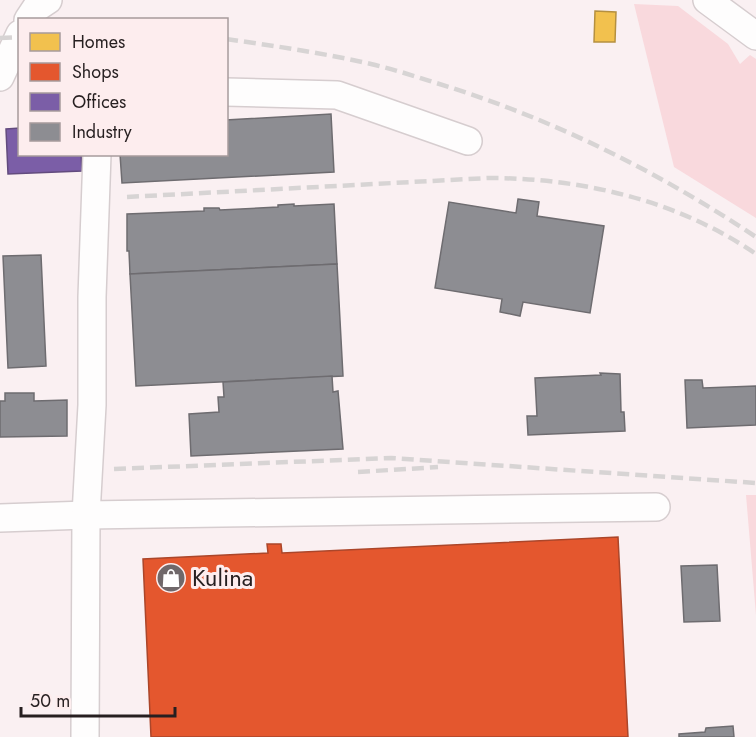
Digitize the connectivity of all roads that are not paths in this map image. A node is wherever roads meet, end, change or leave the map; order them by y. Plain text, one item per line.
1 (48, 0) edge
2 (707, 0) edge
3 (29, 18) edge
4 (756, 36) edge
5 (18, 38) edge
6 (0, 77) edge
7 (228, 92) edge
8 (468, 141) dead end
9 (97, 156) edge
10 (656, 507) dead end
11 (86, 515) junction
12 (0, 518) edge
13 (85, 737) edge

1 - 3 street
2 - 4 street
5 - 6 street
7 - 8 street
9 - 11 street
10 - 11 street
11 - 12 street
11 - 13 street

